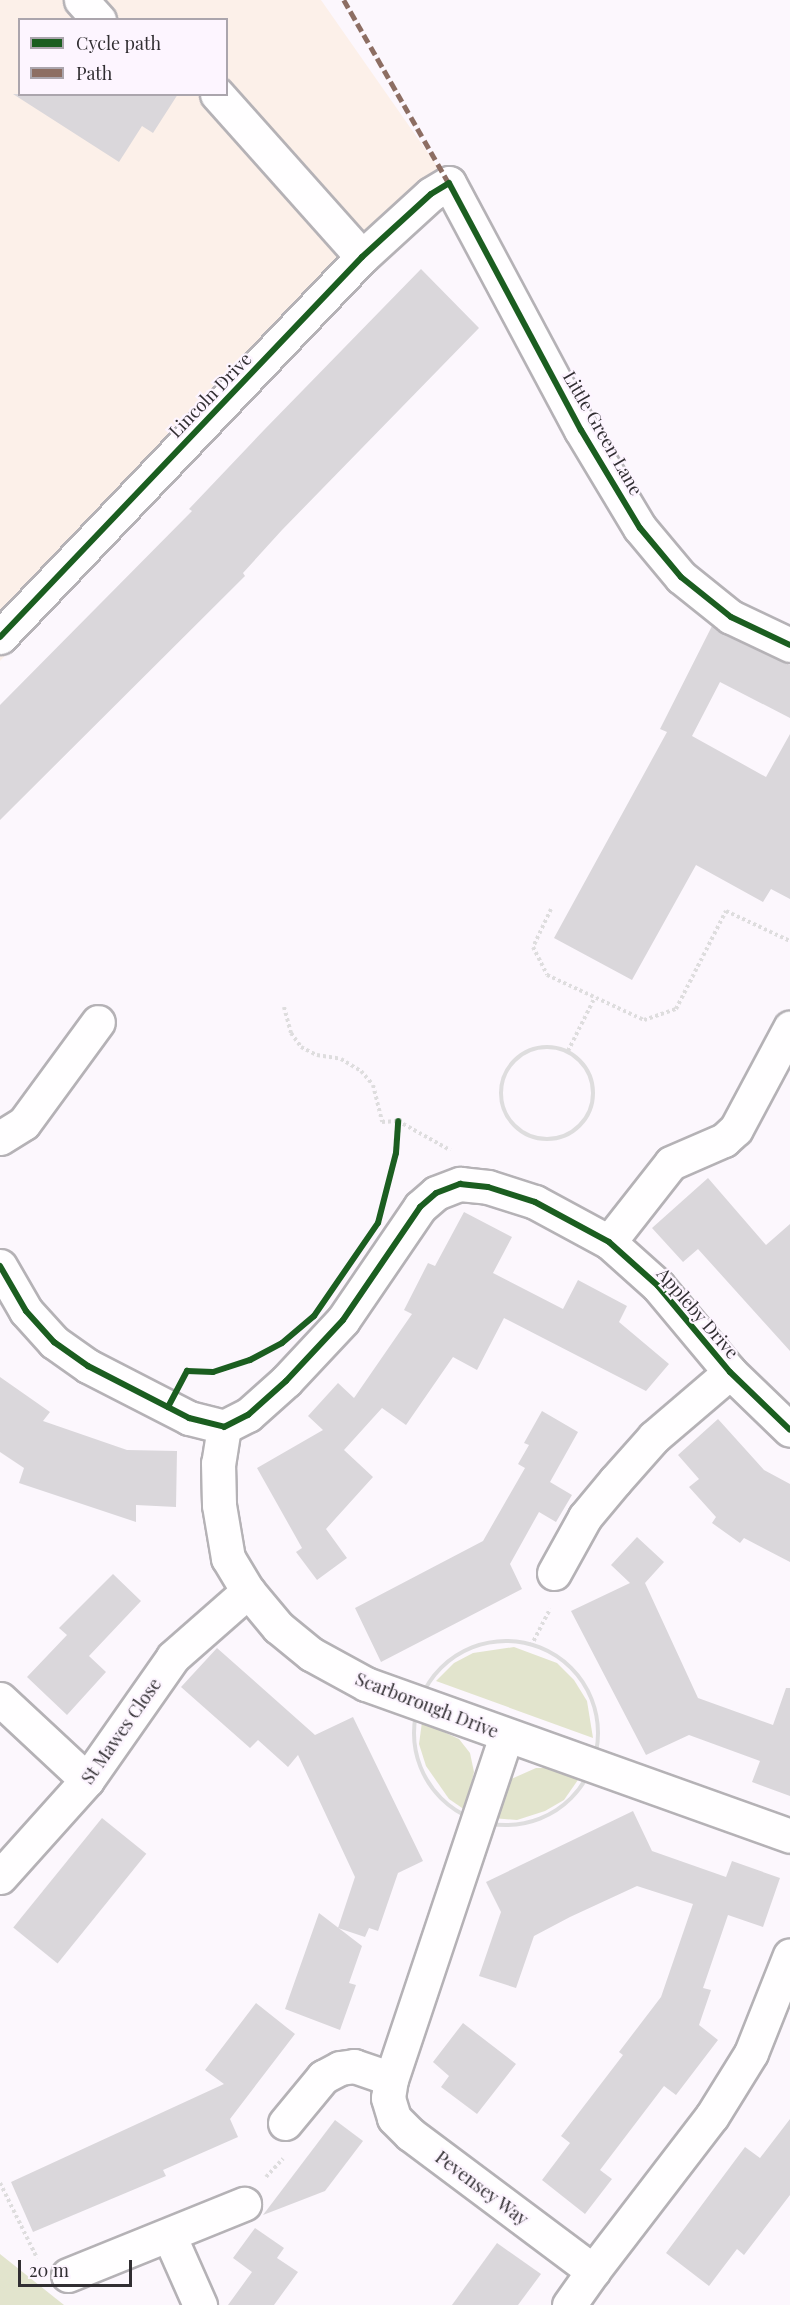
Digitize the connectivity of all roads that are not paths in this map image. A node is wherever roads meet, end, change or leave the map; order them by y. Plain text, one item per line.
1 (81, 0) edge
2 (97, 18) edge
3 (219, 96) edge
4 (449, 183) joint
5 (362, 257) junction
6 (0, 637) edge
7 (790, 645) edge
8 (98, 1022) dead end
9 (790, 1028) edge
10 (0, 1138) edge
11 (609, 1242) junction
12 (0, 1266) edge
13 (730, 1372) junction
14 (224, 1428) junction
15 (790, 1430) edge
16 (554, 1573) dead end
17 (248, 1592) junction
18 (0, 1699) edge
19 (506, 1736) junction
20 (87, 1780) junction
21 (790, 1836) edge
22 (0, 1877) edge
23 (790, 1955) edge
24 (391, 2079) junction
25 (285, 2124) dead end
26 (244, 2204) dead end
27 (169, 2235) junction
28 (593, 2271) junction
29 (68, 2275) road end
30 (200, 2305) edge
31 (569, 2305) edge

1 - 2 street
3 - 5 street
4 - 5 street, Lincoln Drive
4 - 7 street, Little Green Lane
5 - 6 street, Lincoln Drive
8 - 10 street
9 - 11 street
11 - 13 street, Appleby Drive
11 - 14 street, Appleby Drive
12 - 14 street
13 - 15 street, Appleby Drive
13 - 16 street
14 - 17 street, Scarborough Drive
17 - 19 street, Scarborough Drive
17 - 20 street, St Mawes Close
18 - 20 street
19 - 21 street, Scarborough Drive
19 - 24 street, Pevensey Way
20 - 22 street, St Mawes Close
23 - 28 street
24 - 25 street
24 - 28 street, Pevensey Way
26 - 27 street
27 - 29 street
27 - 30 street
28 - 31 street

